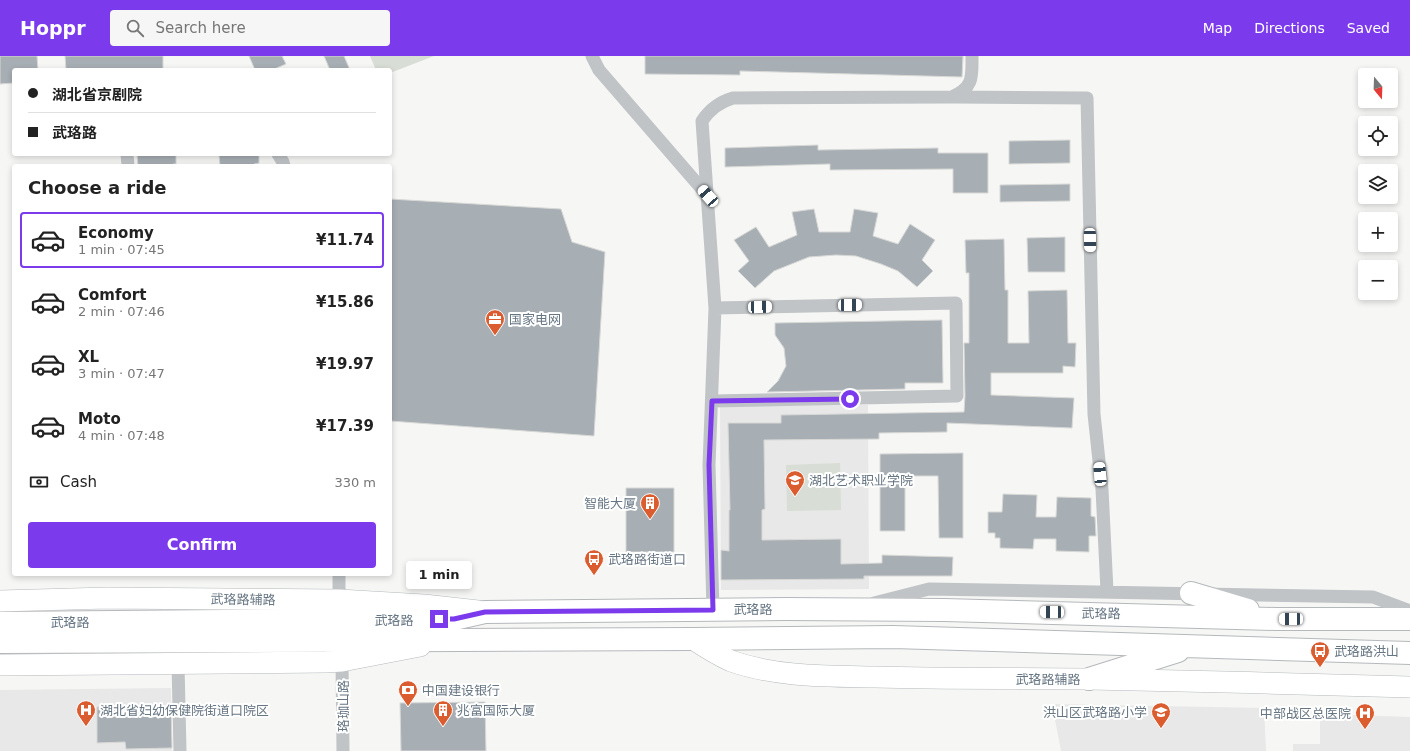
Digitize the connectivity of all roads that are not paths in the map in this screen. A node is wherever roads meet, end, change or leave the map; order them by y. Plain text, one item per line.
1 (592, 56) edge
2 (972, 56) edge
3 (952, 96) junction
4 (708, 196) junction
5 (715, 308) junction
6 (712, 401) junction
7 (340, 576) edge
8 (1107, 591) junction
9 (1191, 593) junction
10 (339, 600) junction
11 (0, 601) edge
12 (851, 609) junction
13 (713, 610) junction
14 (1410, 611) edge
15 (485, 612) junction
16 (1276, 618) junction
17 (1410, 619) edge
18 (0, 623) edge
19 (693, 639) junction
20 (452, 640) junction
21 (0, 642) edge
22 (1193, 646) junction
23 (1410, 653) edge
24 (342, 661) junction
25 (178, 664) junction
26 (0, 665) edge
27 (1090, 679) junction
28 (1410, 687) edge
29 (180, 751) edge
30 (343, 751) edge

1 - 4 street
2 - 3 street
3 - 4 street
3 - 8 street
4 - 5 street
5 - 6 street
5 - 6 street
6 - 13 street
7 - 10 street
8 - 9 street
8 - 12 street
9 - 14 street
9 - 16 highway
10 - 11 main road, 武珞路辅路
10 - 15 main road, 武珞路辅路
12 - 13 highway, 武珞路
12 - 16 highway, 武珞路
13 - 15 highway, 武珞路
15 - 18 highway, 武珞路
16 - 17 highway, 武珞路
19 - 20 highway, 武珞路
19 - 22 highway, 武珞路
19 - 27 main road, 武珞路辅路
20 - 21 highway, 武珞路
20 - 24 main road
22 - 23 highway, 武珞路
22 - 27 highway
24 - 25 main road
24 - 30 street, 珞珈山路
25 - 26 main road
25 - 29 street
27 - 28 main road, 武珞路辅路

